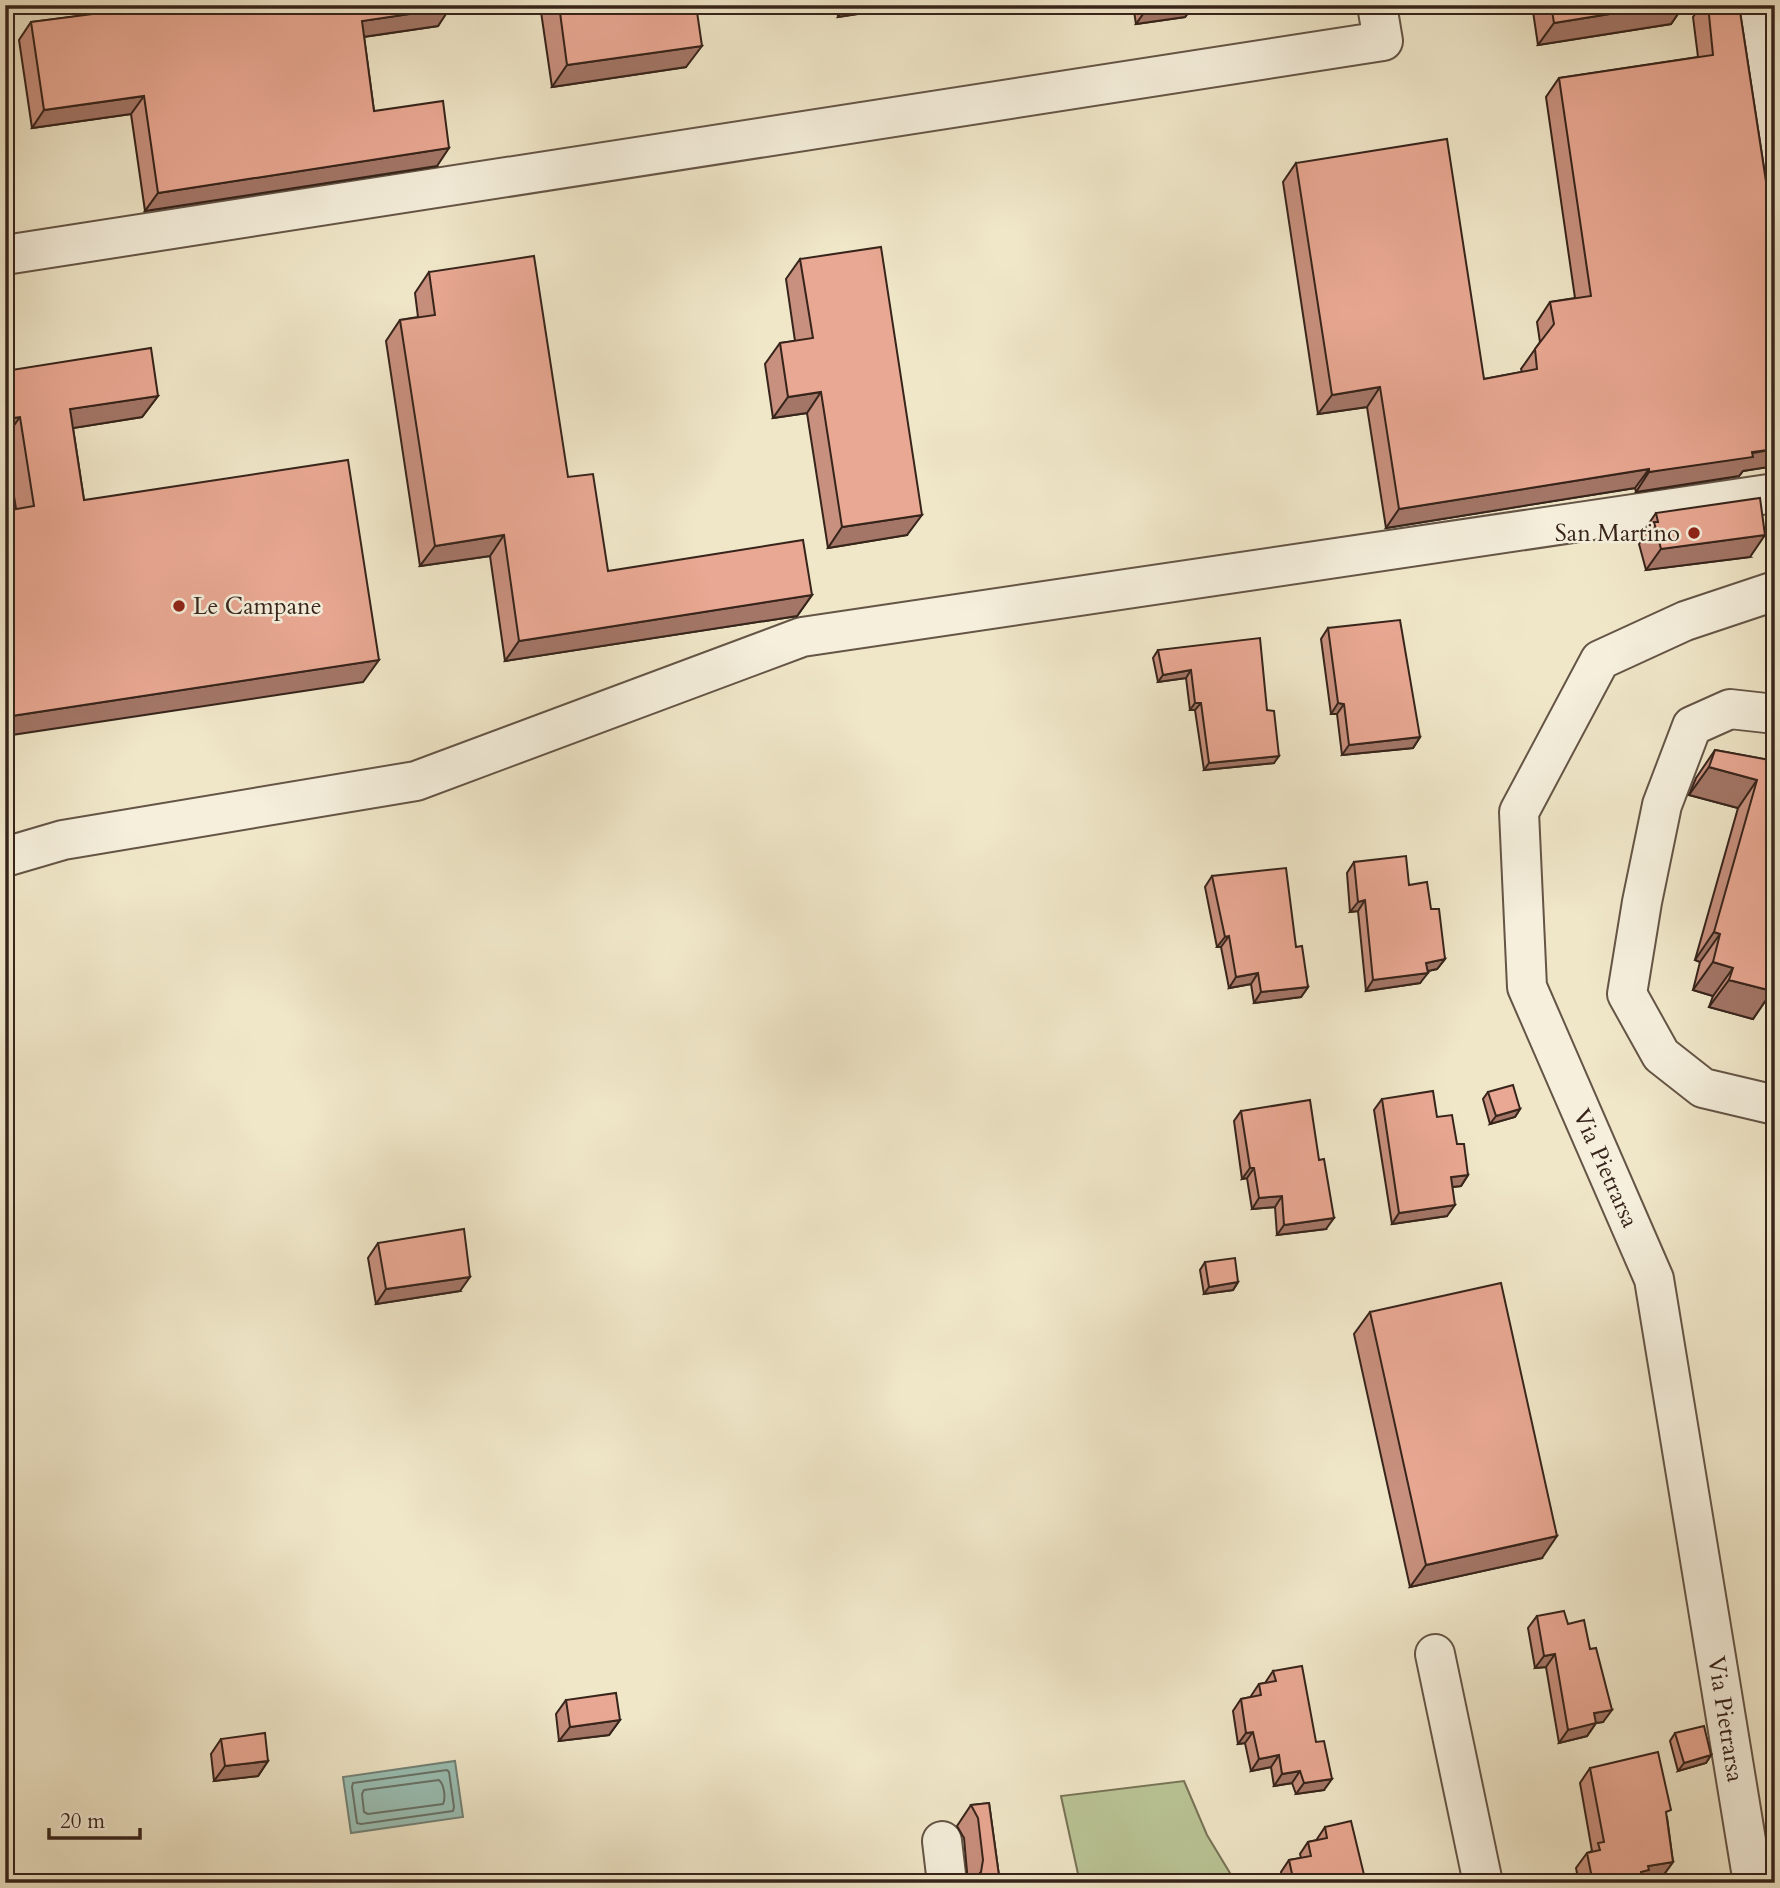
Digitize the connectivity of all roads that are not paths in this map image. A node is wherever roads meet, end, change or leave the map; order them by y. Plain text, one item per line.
1 (1377, 5) edge
2 (1753, 5) edge
3 (1775, 203) edge
4 (5, 255) edge
5 (1775, 493) edge
6 (1775, 591) edge
7 (1775, 714) edge
8 (5, 857) edge
9 (1775, 1105) edge
10 (1435, 1654) dead end
11 (942, 1841) dead end
12 (947, 1883) edge
13 (1483, 1883) edge
14 (1753, 1883) edge

1 - 4 street
2 - 3 street
5 - 8 street
6 - 14 street, Via Pietrarsa
7 - 9 street
10 - 13 street
11 - 12 street

